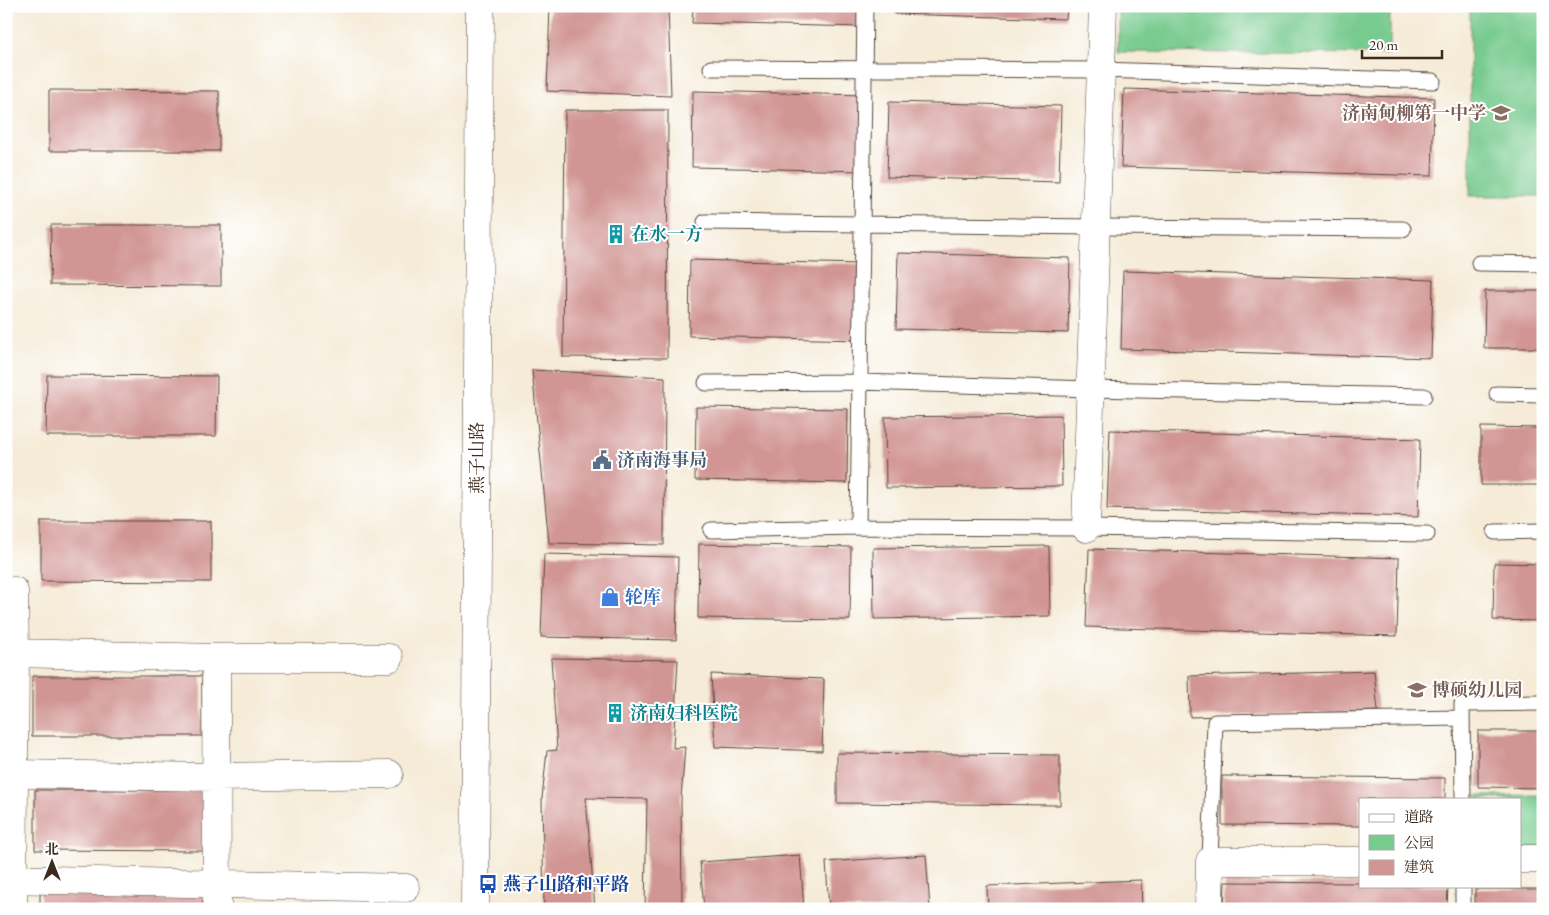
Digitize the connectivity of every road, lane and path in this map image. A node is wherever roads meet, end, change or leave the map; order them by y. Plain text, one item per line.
1 (467, 6) edge
2 (480, 6) edge
3 (865, 6) edge
4 (1103, 6) edge
5 (711, 68) dead end
6 (864, 69) junction
7 (1101, 70) junction
8 (1433, 81) dead end
9 (705, 222) dead end
10 (862, 223) junction
11 (1096, 227) junction
12 (1404, 229) dead end
13 (1479, 263) dead end
14 (1543, 264) edge
15 (860, 382) junction
16 (706, 383) dead end
17 (1091, 389) junction
18 (1497, 394) dead end
19 (1543, 395) edge
20 (1424, 396) dead end
21 (858, 527) junction
22 (1086, 528) junction
23 (711, 530) dead end
24 (1543, 531) edge
25 (1495, 532) dead end
26 (1427, 534) dead end
27 (14, 591) dead end
28 (10, 652) edge
29 (216, 658) junction
30 (389, 658) dead end
31 (1543, 703) edge
32 (1462, 718) junction
33 (12, 760) edge
34 (389, 774) dead end
35 (216, 776) junction
36 (1463, 798) edge
37 (1522, 859) edge
38 (1543, 859) edge
39 (1359, 860) edge
40 (1210, 861) junction
41 (10, 879) edge
42 (406, 888) dead end
43 (1463, 888) edge
44 (217, 896) edge
45 (13, 909) edge
46 (463, 909) edge
47 (475, 909) edge
48 (1209, 909) edge
49 (1463, 909) edge

1 - 46 street, 燕子山路
2 - 47 street, 燕子山路
3 - 6 lane
4 - 7 street
5 - 6 lane
6 - 7 lane
6 - 10 lane
7 - 8 lane
7 - 11 street
9 - 10 lane
10 - 11 lane
10 - 15 lane
11 - 12 lane
11 - 17 street
13 - 14 lane
15 - 16 lane
15 - 17 lane
15 - 21 lane
17 - 20 lane
17 - 22 street
18 - 19 lane
21 - 22 lane
21 - 23 lane
22 - 26 lane
24 - 25 lane
27 - 28 street
28 - 29 street
28 - 33 street
29 - 30 street
29 - 35 street
31 - 32 lane
32 - 36 lane
32 - 40 lane
33 - 35 street
33 - 41 street
34 - 35 street
35 - 44 street
37 - 38 street
39 - 40 street
40 - 48 street
41 - 44 street
41 - 45 street
42 - 44 street
43 - 49 lane

